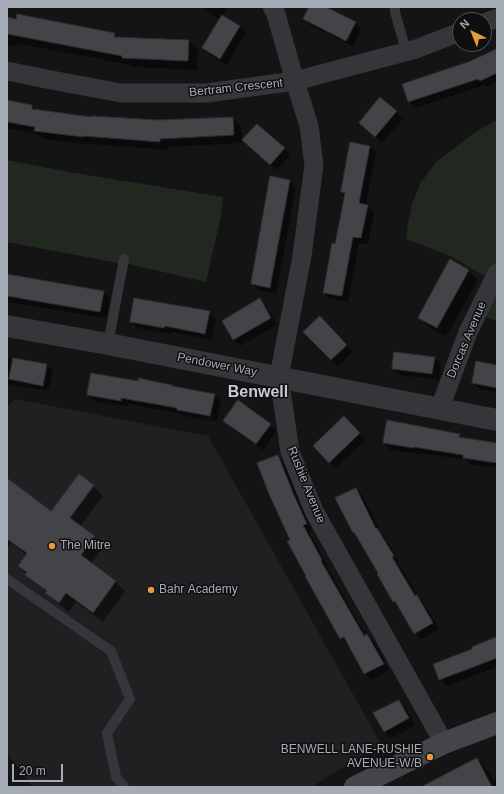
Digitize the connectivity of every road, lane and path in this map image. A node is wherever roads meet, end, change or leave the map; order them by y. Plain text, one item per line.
1 (272, 7) edge
2 (395, 7) edge
3 (452, 35) edge
4 (406, 51) junction
5 (7, 71) edge
6 (295, 81) junction
7 (124, 259) dead end
8 (497, 273) edge
9 (7, 326) edge
10 (108, 344) junction
11 (279, 377) junction
12 (440, 408) junction
13 (497, 420) edge
14 (7, 579) edge
15 (497, 723) edge
16 (444, 743) junction
17 (124, 787) edge
18 (355, 787) edge

1 - 6 street, Rushie Avenue
2 - 4 lane
3 - 4 street, Bertram Crescent
4 - 6 street, Bertram Crescent
5 - 6 street, Bertram Crescent
6 - 11 street, Rushie Avenue
7 - 10 lane
8 - 12 street, Dorcas Avenue
9 - 10 street, Pendower Way
10 - 11 street, Pendower Way
11 - 12 street, Pendower Way
11 - 16 street, Rushie Avenue
12 - 13 street, Pendower Way
14 - 17 lane
15 - 16 main road
16 - 18 main road

